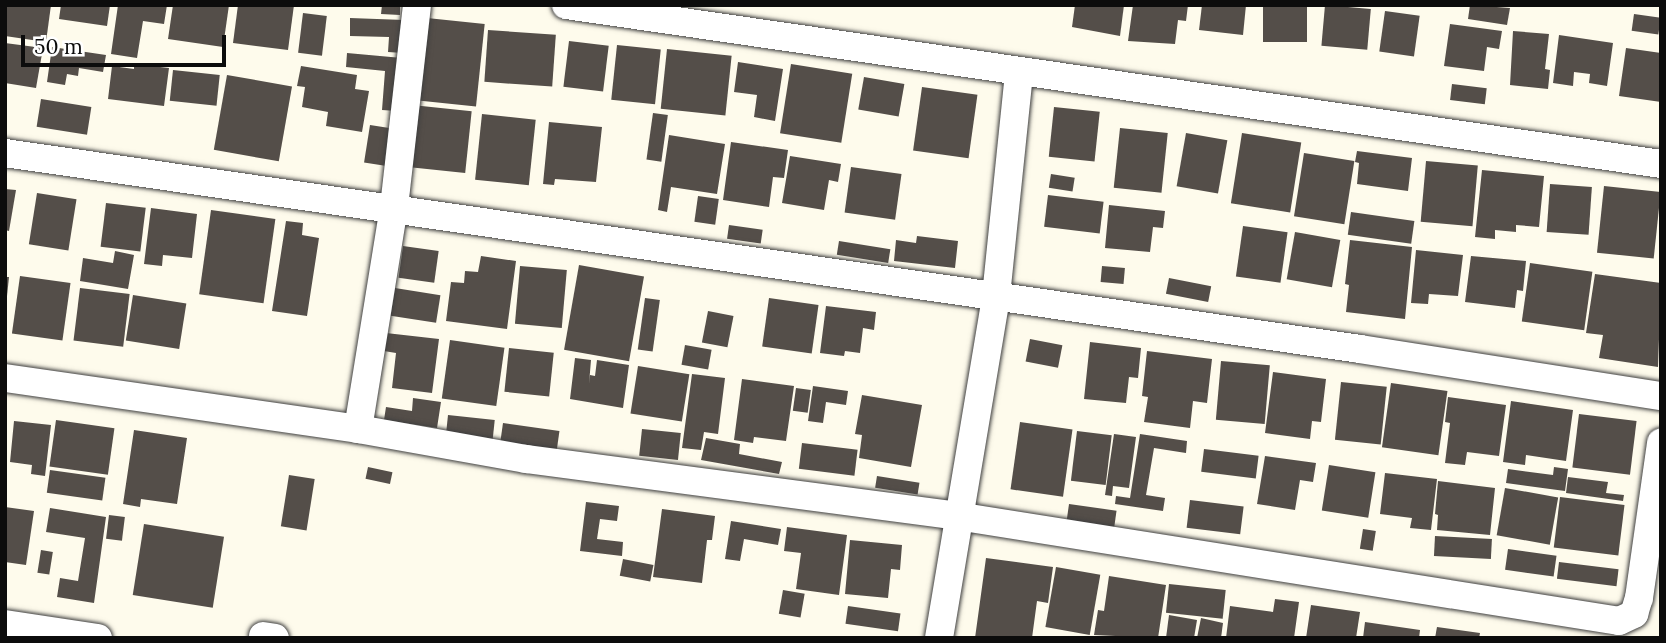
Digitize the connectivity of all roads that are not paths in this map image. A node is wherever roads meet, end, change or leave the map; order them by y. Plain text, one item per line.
1 (417, 5) edge
2 (566, 5) edge
3 (1019, 72) junction
4 (5, 153) edge
5 (1661, 164) edge
6 (394, 207) junction
7 (996, 296) junction
8 (5, 378) edge
9 (1661, 396) edge
10 (358, 429) junction
11 (1661, 443) edge
12 (957, 516) junction
13 (5, 624) edge
14 (98, 638) edge
15 (939, 638) edge

1 - 6 street
2 - 3 street
3 - 5 street
3 - 7 street
4 - 6 street
6 - 7 street
6 - 10 street
7 - 9 street
7 - 12 street
8 - 10 street
10 - 12 street
11 - 12 street
12 - 15 street
13 - 14 street

